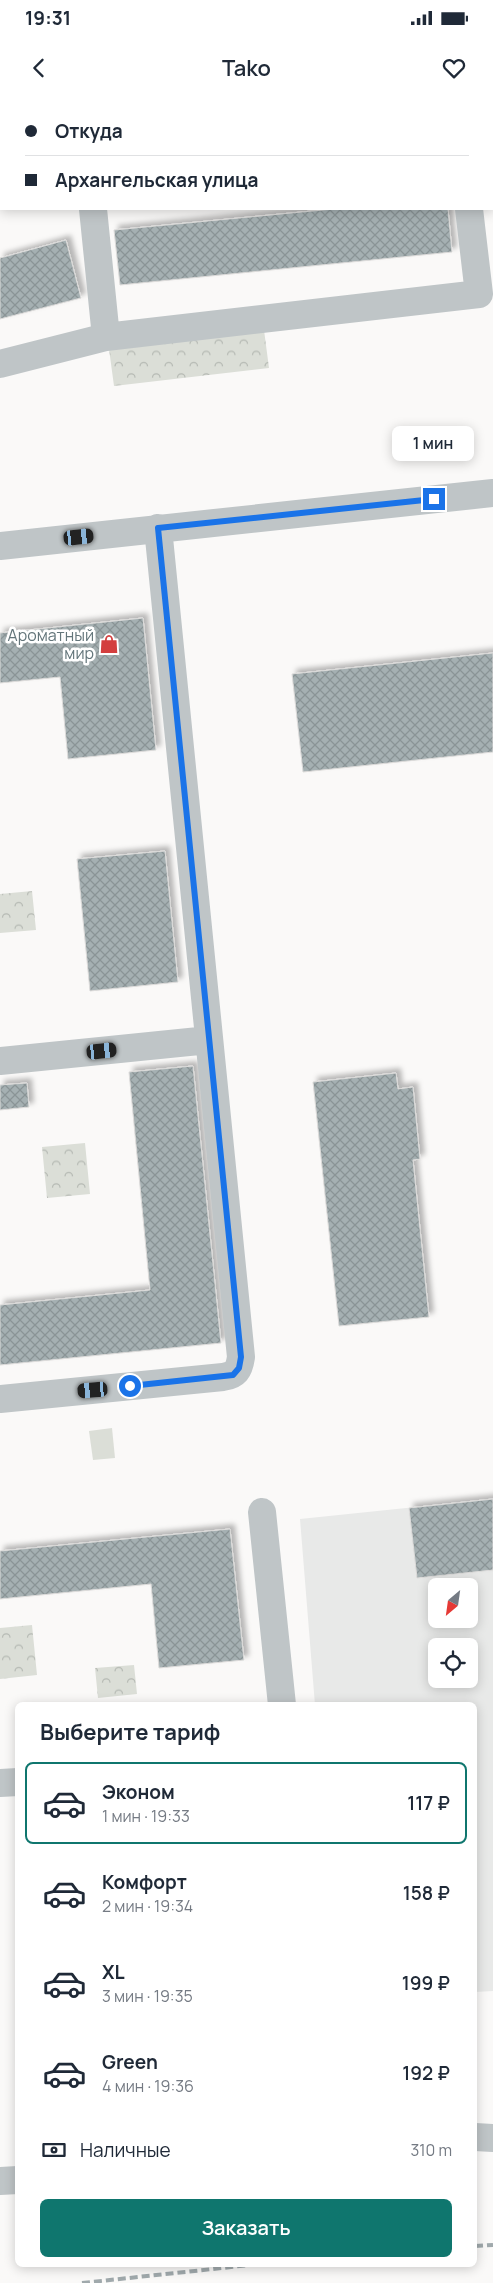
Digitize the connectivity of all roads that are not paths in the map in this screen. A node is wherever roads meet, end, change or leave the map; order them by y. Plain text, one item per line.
1 (93, 210) edge
2 (469, 210) edge
3 (486, 293) edge
4 (106, 338) junction
5 (0, 364) edge
6 (493, 493) edge
7 (158, 528) junction
8 (0, 546) edge
9 (209, 1040) junction
10 (0, 1061) edge
11 (0, 1399) edge
12 (262, 1512) dead end
13 (282, 1702) edge
14 (15, 1782) edge
15 (0, 1784) edge
16 (477, 2136) edge
17 (493, 2138) edge
18 (15, 2180) edge
19 (0, 2182) edge

1 - 4 street
2 - 3 street
3 - 4 street
4 - 5 street
6 - 7 street
7 - 8 street
7 - 9 street
9 - 10 street
9 - 11 street
12 - 13 street
14 - 15 street
16 - 17 street
18 - 19 street

